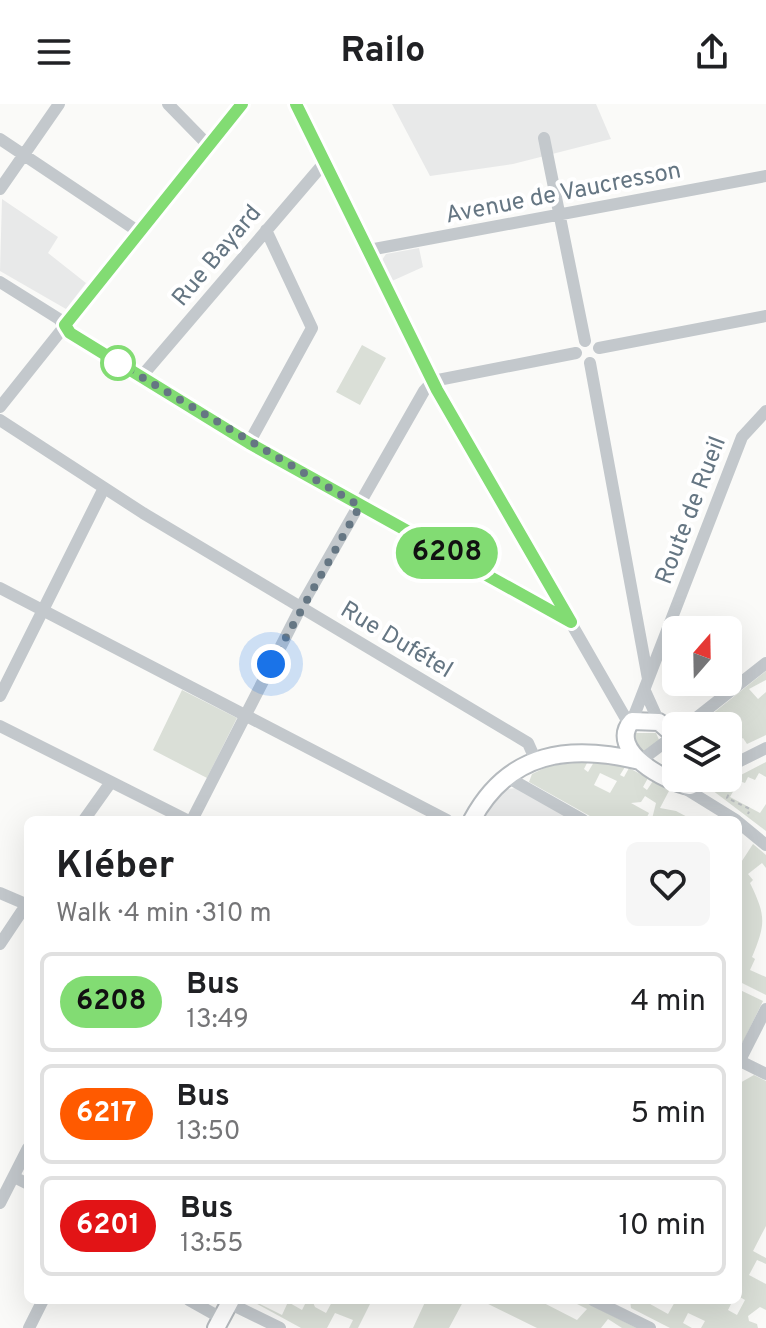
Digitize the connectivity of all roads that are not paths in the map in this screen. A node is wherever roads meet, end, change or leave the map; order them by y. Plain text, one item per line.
1 (59, 104) edge
2 (168, 104) edge
3 (242, 104) edge
4 (296, 104) edge
5 (544, 138) dead end
6 (0, 139) edge
7 (208, 145) junction
8 (23, 155) junction
9 (325, 162) junction
10 (766, 176) edge
11 (0, 189) edge
12 (561, 216) junction
13 (266, 230) junction
14 (139, 232) junction
15 (369, 250) junction
16 (0, 282) edge
17 (766, 316) edge
18 (65, 325) junction
19 (585, 341) junction
20 (599, 348) junction
21 (576, 353) junction
22 (590, 363) junction
23 (141, 377) junction
24 (433, 381) junction
25 (0, 407) edge
26 (766, 411) edge
27 (0, 420) edge
28 (249, 443) junction
29 (104, 488) junction
30 (360, 506) junction
31 (0, 588) edge
32 (300, 607) junction
33 (42, 612) junction
34 (571, 622) junction
35 (766, 663) edge
36 (646, 685) junction
37 (0, 696) edge
38 (707, 712) edge
39 (245, 715) junction
40 (659, 722) junction
41 (662, 724) edge
42 (0, 726) edge
43 (629, 728) junction
44 (662, 747) edge
45 (766, 748) edge
46 (600, 752) junction
47 (742, 759) edge
48 (536, 761) junction
49 (640, 761) junction
50 (507, 777) junction
51 (662, 777) edge
52 (111, 782) junction
53 (693, 792) edge
54 (708, 792) edge
55 (708, 801) junction
56 (718, 814) edge
57 (87, 816) edge
58 (181, 816) edge
59 (191, 816) edge
60 (439, 816) edge
61 (474, 816) edge
62 (576, 816) edge
63 (742, 821) edge
64 (766, 845) edge
65 (0, 893) edge
66 (24, 902) edge
67 (24, 908) edge
68 (0, 944) edge
69 (766, 1009) edge
70 (742, 1056) edge
71 (742, 1063) edge
72 (766, 1074) edge
73 (24, 1156) edge
74 (14, 1177) junction
75 (24, 1182) edge
76 (0, 1203) edge
77 (41, 1304) edge
78 (194, 1304) edge
79 (228, 1304) edge
80 (236, 1304) edge
81 (617, 1305) edge
82 (219, 1323) edge
83 (29, 1328) edge
84 (280, 1328) edge
85 (650, 1328) edge

1 - 8 street
2 - 7 street
3 - 7 street
4 - 9 street
5 - 12 street
6 - 8 street
7 - 14 street
8 - 11 street
8 - 14 street
9 - 13 street, Rue Bayard
9 - 15 street
10 - 12 street, Avenue de Vaucresson
12 - 15 street, Avenue de Vaucresson
12 - 19 street
13 - 23 street, Rue Bayard
13 - 28 street
14 - 18 street
15 - 24 street
16 - 18 street
17 - 20 street
18 - 23 street
18 - 25 street
19 - 20 street
19 - 21 street
20 - 22 street
21 - 22 street
21 - 24 street
22 - 36 street
23 - 28 street
24 - 30 street
24 - 34 street
26 - 36 street, Route de Rueil
27 - 29 street, Rue Dufétel
28 - 30 street
29 - 32 street, Rue Dufétel
29 - 33 street
30 - 32 street
30 - 34 street
31 - 33 street
32 - 39 street
32 - 48 street, Rue Dufétel
33 - 37 street
33 - 39 street
34 - 43 street
35 - 38 street
36 - 40 street
36 - 43 street, Route de Rueil
39 - 59 street
39 - 60 street
40 - 41 main road
40 - 43 main road
42 - 52 street
43 - 46 main road
43 - 49 main road
44 - 49 street
45 - 47 street
46 - 48 main road
46 - 49 main road
48 - 50 main road
49 - 51 main road
50 - 61 main road
50 - 62 street
52 - 57 street
52 - 58 street
53 - 55 street
54 - 55 street
55 - 56 street
63 - 64 street
65 - 66 street
67 - 68 street
69 - 70 street
71 - 72 street
73 - 74 street
74 - 75 street
74 - 76 street
77 - 83 street
78 - 82 street
79 - 82 main road
80 - 84 street
81 - 85 street

